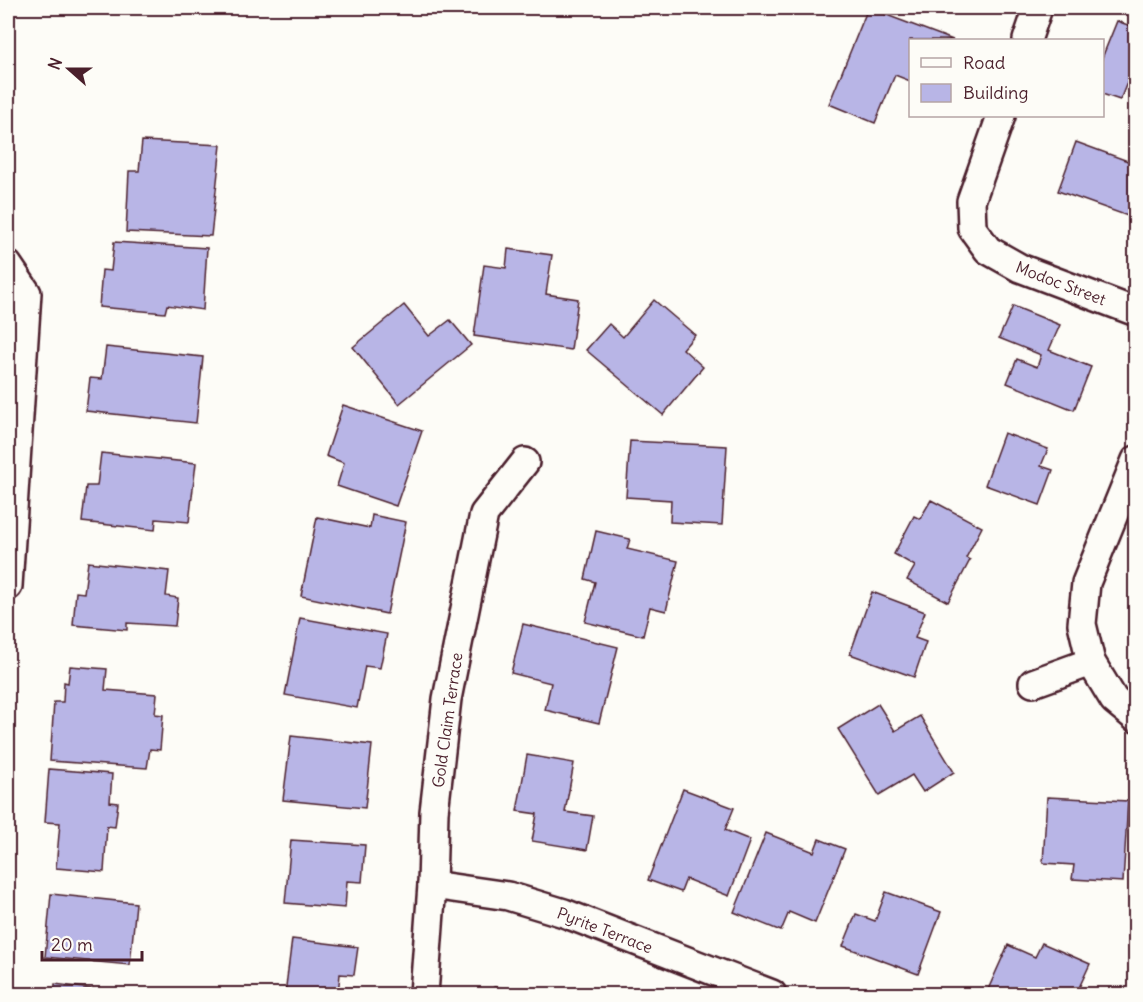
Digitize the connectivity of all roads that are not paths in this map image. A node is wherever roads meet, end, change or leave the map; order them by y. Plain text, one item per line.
1 (1038, 8) edge
2 (1027, 39) edge
3 (1001, 117) edge
4 (8, 265) edge
5 (1136, 312) edge
6 (1136, 460) edge
7 (525, 462) dead end
8 (8, 586) edge
9 (1091, 662) junction
10 (1032, 683) dead end
11 (1136, 718) edge
12 (432, 885) junction
13 (424, 994) edge
14 (772, 994) edge

1 - 2 street
3 - 5 street, Modoc Street
4 - 8 street
6 - 9 street
7 - 12 street, Gold Claim Terrace
9 - 10 street
9 - 11 street
12 - 13 street, Gold Claim Terrace
12 - 14 street, Pyrite Terrace

